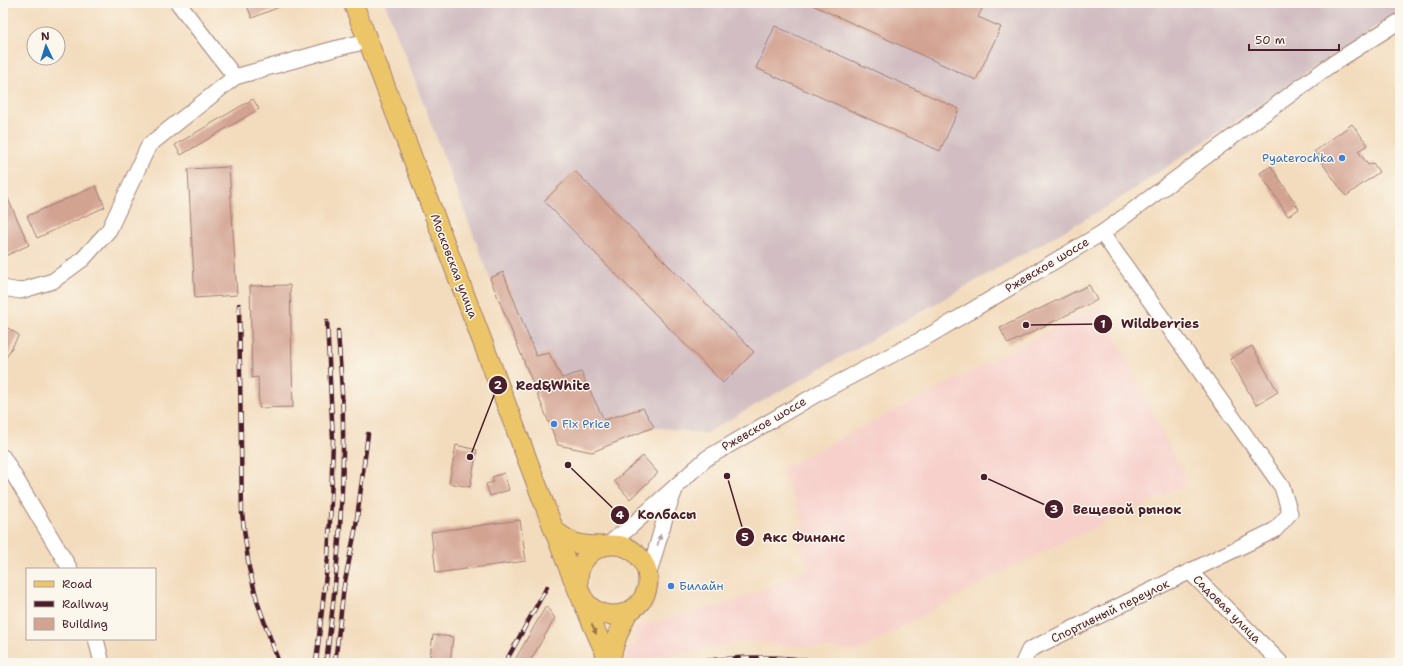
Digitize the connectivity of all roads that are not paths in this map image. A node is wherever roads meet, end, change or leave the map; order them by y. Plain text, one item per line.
1 (178, 3) edge
2 (353, 3) edge
3 (1400, 21) edge
4 (368, 41) junction
5 (235, 77) junction
6 (1102, 233) junction
7 (3, 288) edge
8 (3, 457) edge
9 (677, 484) junction
10 (554, 530) junction
11 (605, 546) junction
12 (69, 568) edge
13 (1190, 572) junction
14 (648, 577) junction
15 (580, 594) junction
16 (628, 612) junction
17 (96, 640) edge
18 (1026, 657) edge
19 (102, 663) edge
20 (610, 663) edge
21 (1281, 663) edge

1 - 5 street
2 - 4 main road, Московская улица
3 - 6 street, Ржевское шоссе
4 - 5 street
4 - 10 main road, Московская улица
5 - 7 street
6 - 9 street, Ржевское шоссе
6 - 13 street, Спортивный переулок
8 - 12 street
9 - 11 street, Ржевское шоссе
14 -> 9 street
10 - 11 main road
10 - 15 main road, Московская улица
11 - 14 main road
11 - 15 main road
13 - 18 street, Спортивный переулок
13 - 21 street, Садовая улица
14 - 16 main road
15 - 16 main road
15 -> 20 main road
16 - 20 main road
17 - 19 street

